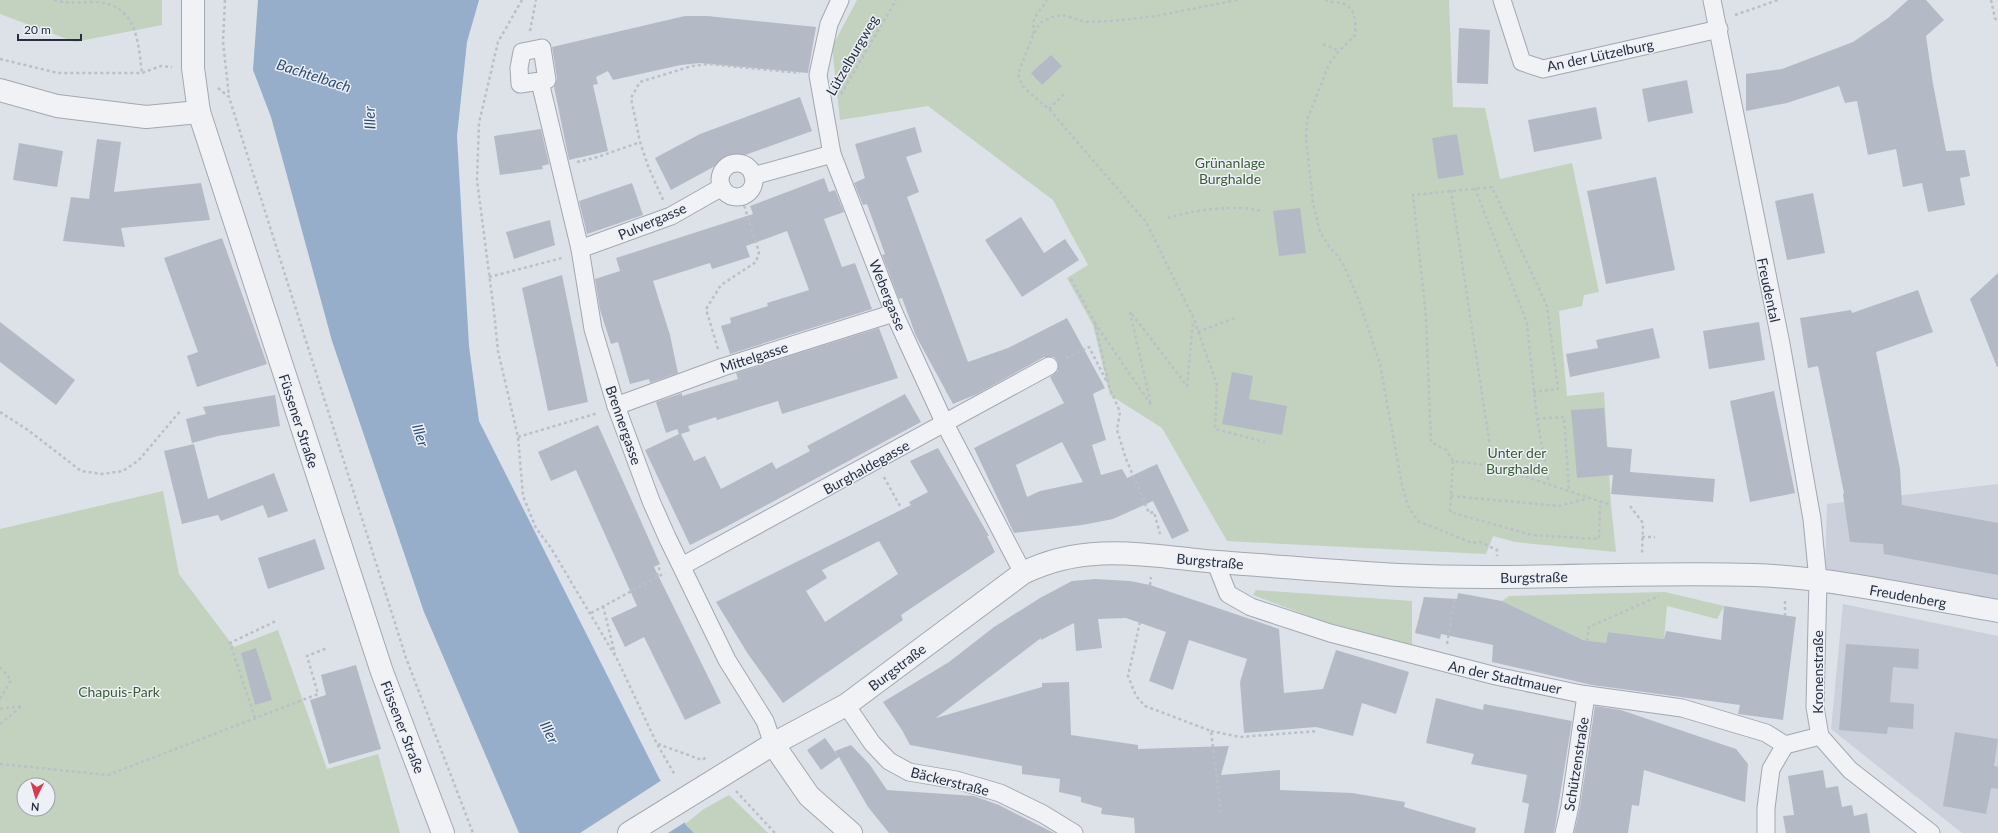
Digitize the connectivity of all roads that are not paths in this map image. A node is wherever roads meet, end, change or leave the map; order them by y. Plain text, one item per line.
1 (193, 0) edge
2 (840, 0) edge
3 (1502, 0) edge
4 (1712, 0) edge
5 (1718, 25) junction
6 (522, 52) road end
7 (0, 90) edge
8 (198, 112) junction
9 (832, 154) junction
10 (753, 176) junction
11 (722, 187) junction
12 (580, 249) junction
13 (894, 313) junction
14 (1049, 366) road end
15 (610, 408) junction
16 (945, 424) junction
17 (1215, 561) junction
18 (682, 566) junction
19 (1023, 573) junction
20 (1818, 580) junction
21 (1998, 611) edge
22 (1586, 695) junction
23 (846, 705) junction
24 (1820, 736) junction
25 (773, 744) junction
26 (1785, 745) junction
27 (443, 833) edge
28 (629, 833) edge
29 (851, 833) edge
30 (1074, 833) edge
31 (1564, 833) edge
32 (1766, 833) edge
33 (1931, 833) edge

1 - 8 street, Füssener Straße
2 - 9 street, Webergasse
3 - 5 street, An der Lützelburg
4 - 5 street, Freudental
5 - 20 street, Freudental
6 - 12 street, Brennergasse
7 - 8 street
8 - 27 street, Füssener Straße
9 - 10 street
9 - 13 street, Webergasse
10 - 11 street
10 - 11 street
11 - 12 street, Pulvergasse
12 - 15 street, Brennergasse
13 - 15 street, Mittelgasse
13 - 16 street, Webergasse
14 - 16 street, Burghaldegasse
15 - 18 street, Brennergasse
16 - 18 street, Burghaldegasse
16 - 19 street, Webergasse
17 - 19 street, Burgstraße
17 - 20 street, Burgstraße
17 - 22 street, An der Stadtmauer
18 - 25 street, Brennergasse
19 - 23 street, Burgstraße
20 - 21 street, Freudenberg
20 - 24 street, Kronenstraße
22 - 26 street, An der Stadtmauer
22 - 31 street, Schützenstraße
23 - 25 street, Burgstraße
23 - 30 street, Bäckerstraße
24 - 26 street
24 - 33 street
25 - 28 street, Burgstraße
25 - 29 street
26 - 32 street

